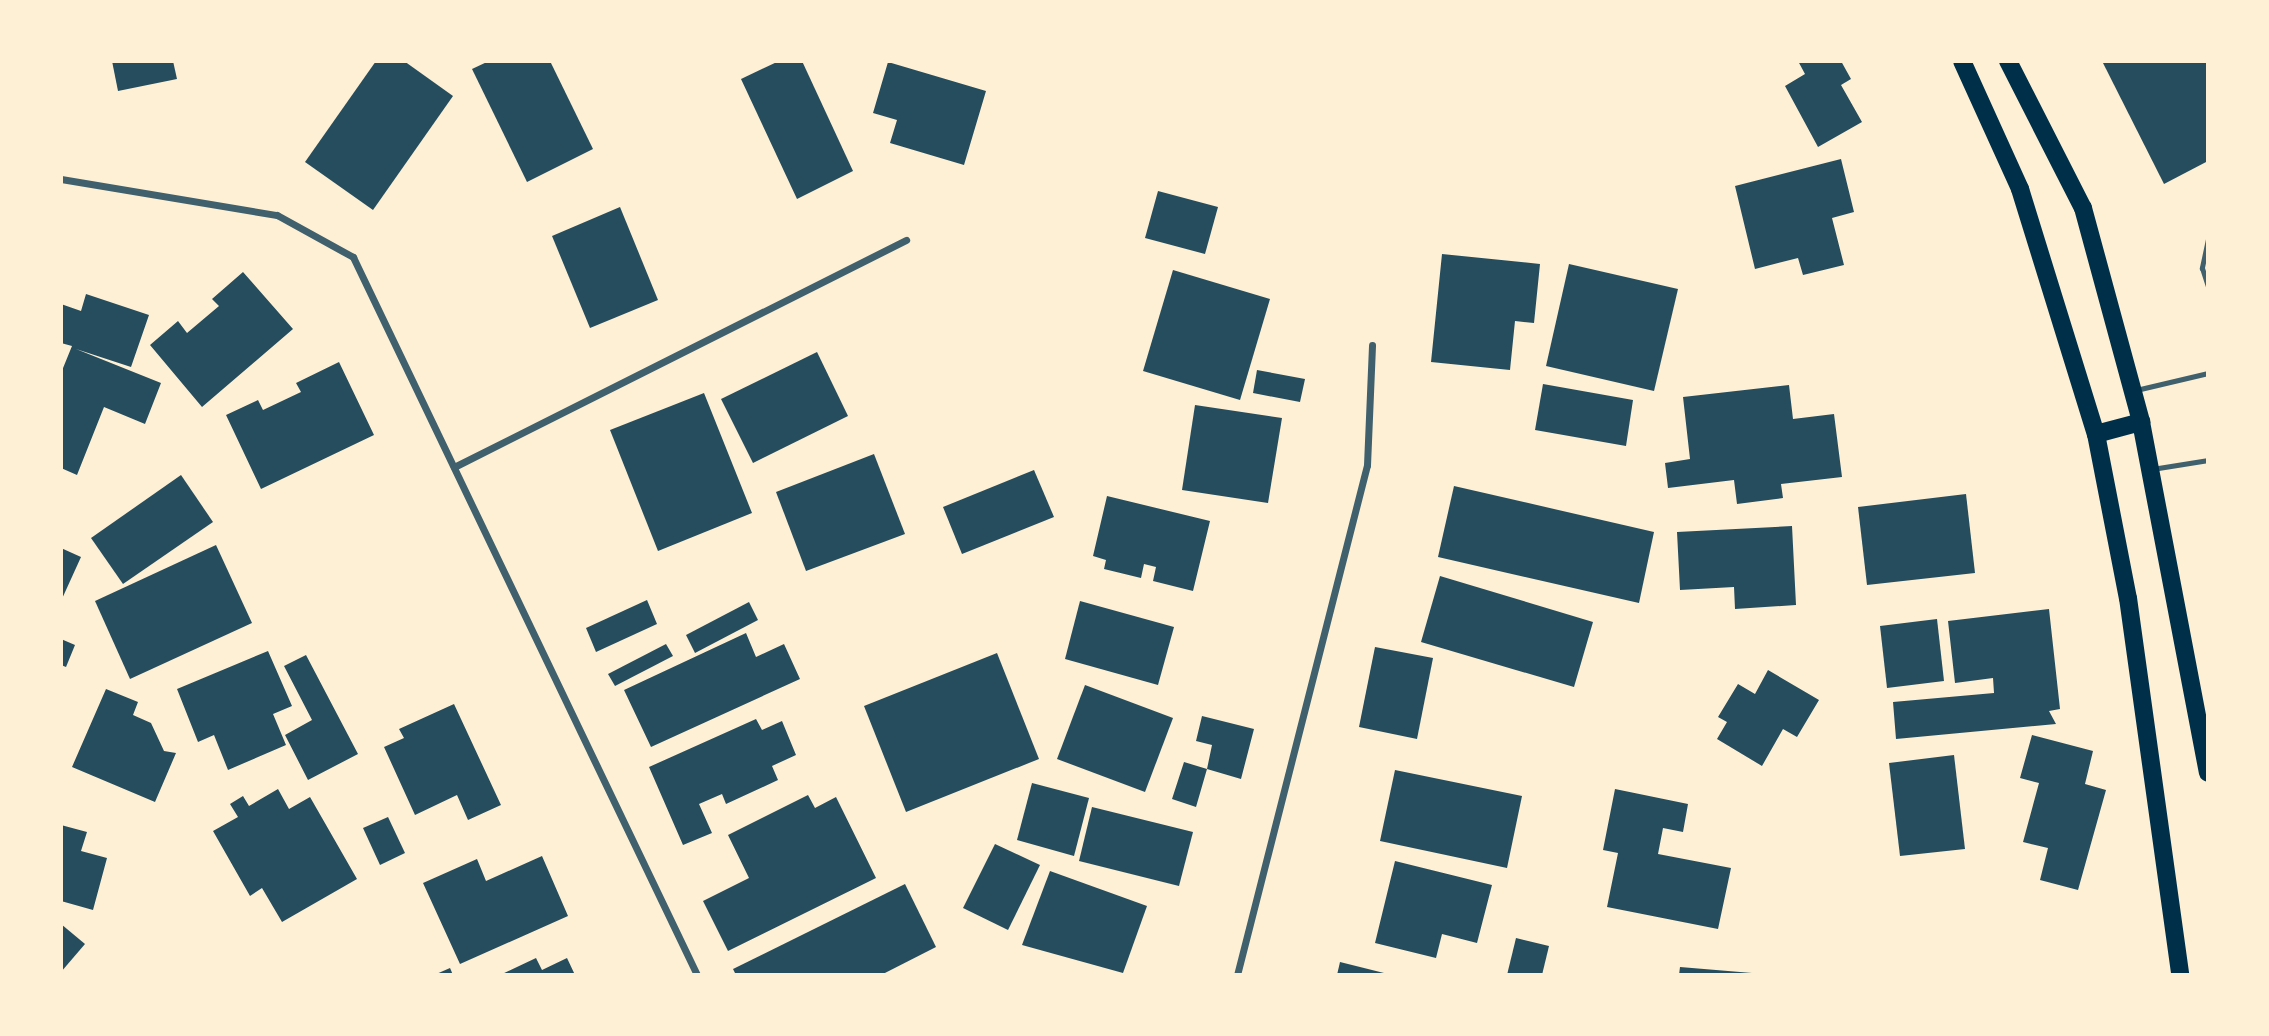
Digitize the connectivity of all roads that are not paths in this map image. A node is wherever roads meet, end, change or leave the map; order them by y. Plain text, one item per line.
1 (1962, 61) edge
2 (2008, 61) edge
3 (61, 179) edge
4 (2208, 239) edge
5 (906, 240) dead end
6 (2208, 286) edge
7 (1372, 345) dead end
8 (2208, 373) edge
9 (2133, 390) junction
10 (2141, 422) junction
11 (2096, 434) junction
12 (2208, 460) edge
13 (454, 467) junction
14 (2150, 469) junction
15 (2208, 773) edge
16 (2176, 974) edge
17 (697, 975) edge
18 (1237, 975) edge

1 - 11 main road
2 - 9 main road
3 - 13 street
4 - 6 lane
5 - 13 street
7 - 18 street
8 - 9 lane
9 - 10 main road
10 - 11 main road
10 - 14 main road
11 - 16 main road
12 - 14 lane
13 - 17 street
14 - 15 main road

